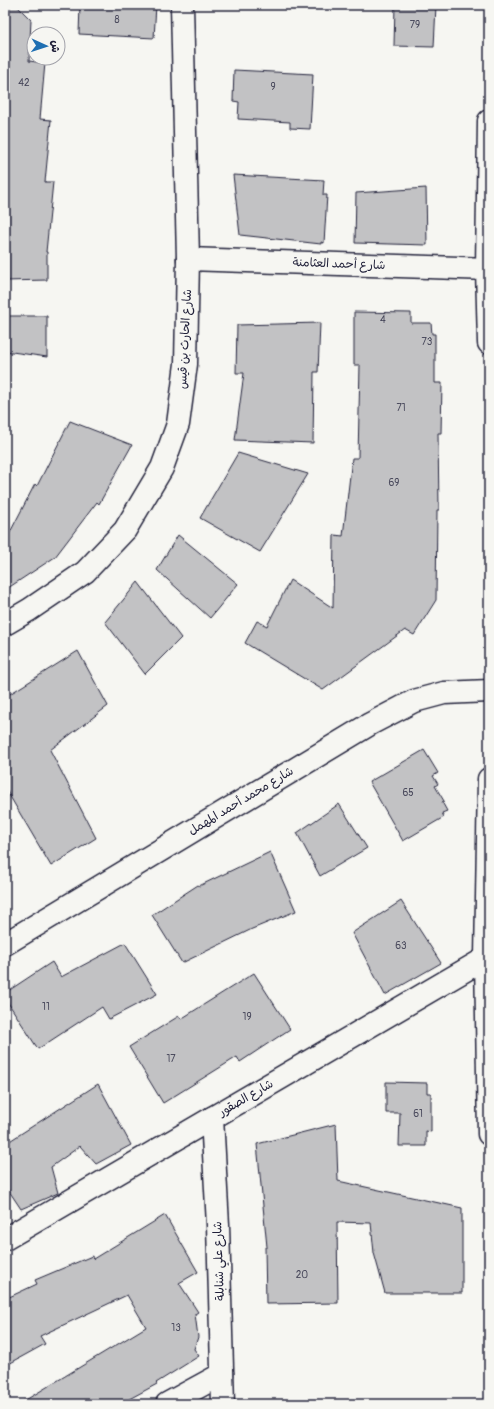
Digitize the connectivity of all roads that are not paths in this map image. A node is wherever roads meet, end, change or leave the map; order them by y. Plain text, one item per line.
1 (182, 5) edge
2 (489, 121) edge
3 (188, 259) junction
4 (488, 269) edge
5 (489, 343) edge
6 (5, 624) edge
7 (489, 691) edge
8 (489, 779) edge
9 (5, 944) edge
10 (486, 958) junction
11 (212, 1118) junction
12 (489, 1134) edge
13 (5, 1239) edge
14 (222, 1374) junction
15 (167, 1404) edge
16 (224, 1404) edge

1 - 3 street, شارع الحارث بن قيس
2 - 4 street
3 - 4 street, شارع أحمد العثامنة
3 - 6 street, شارع الحارث بن قيس
4 - 5 street
7 - 9 street, شارع محمد أحمد المهمل
8 - 10 street
10 - 11 street, شارع الصقور
10 - 12 street
11 - 13 street, شارع الصقور
11 - 14 street, شارع علي شنابلة
14 - 15 street
14 - 16 street, شارع علي شنابلة

